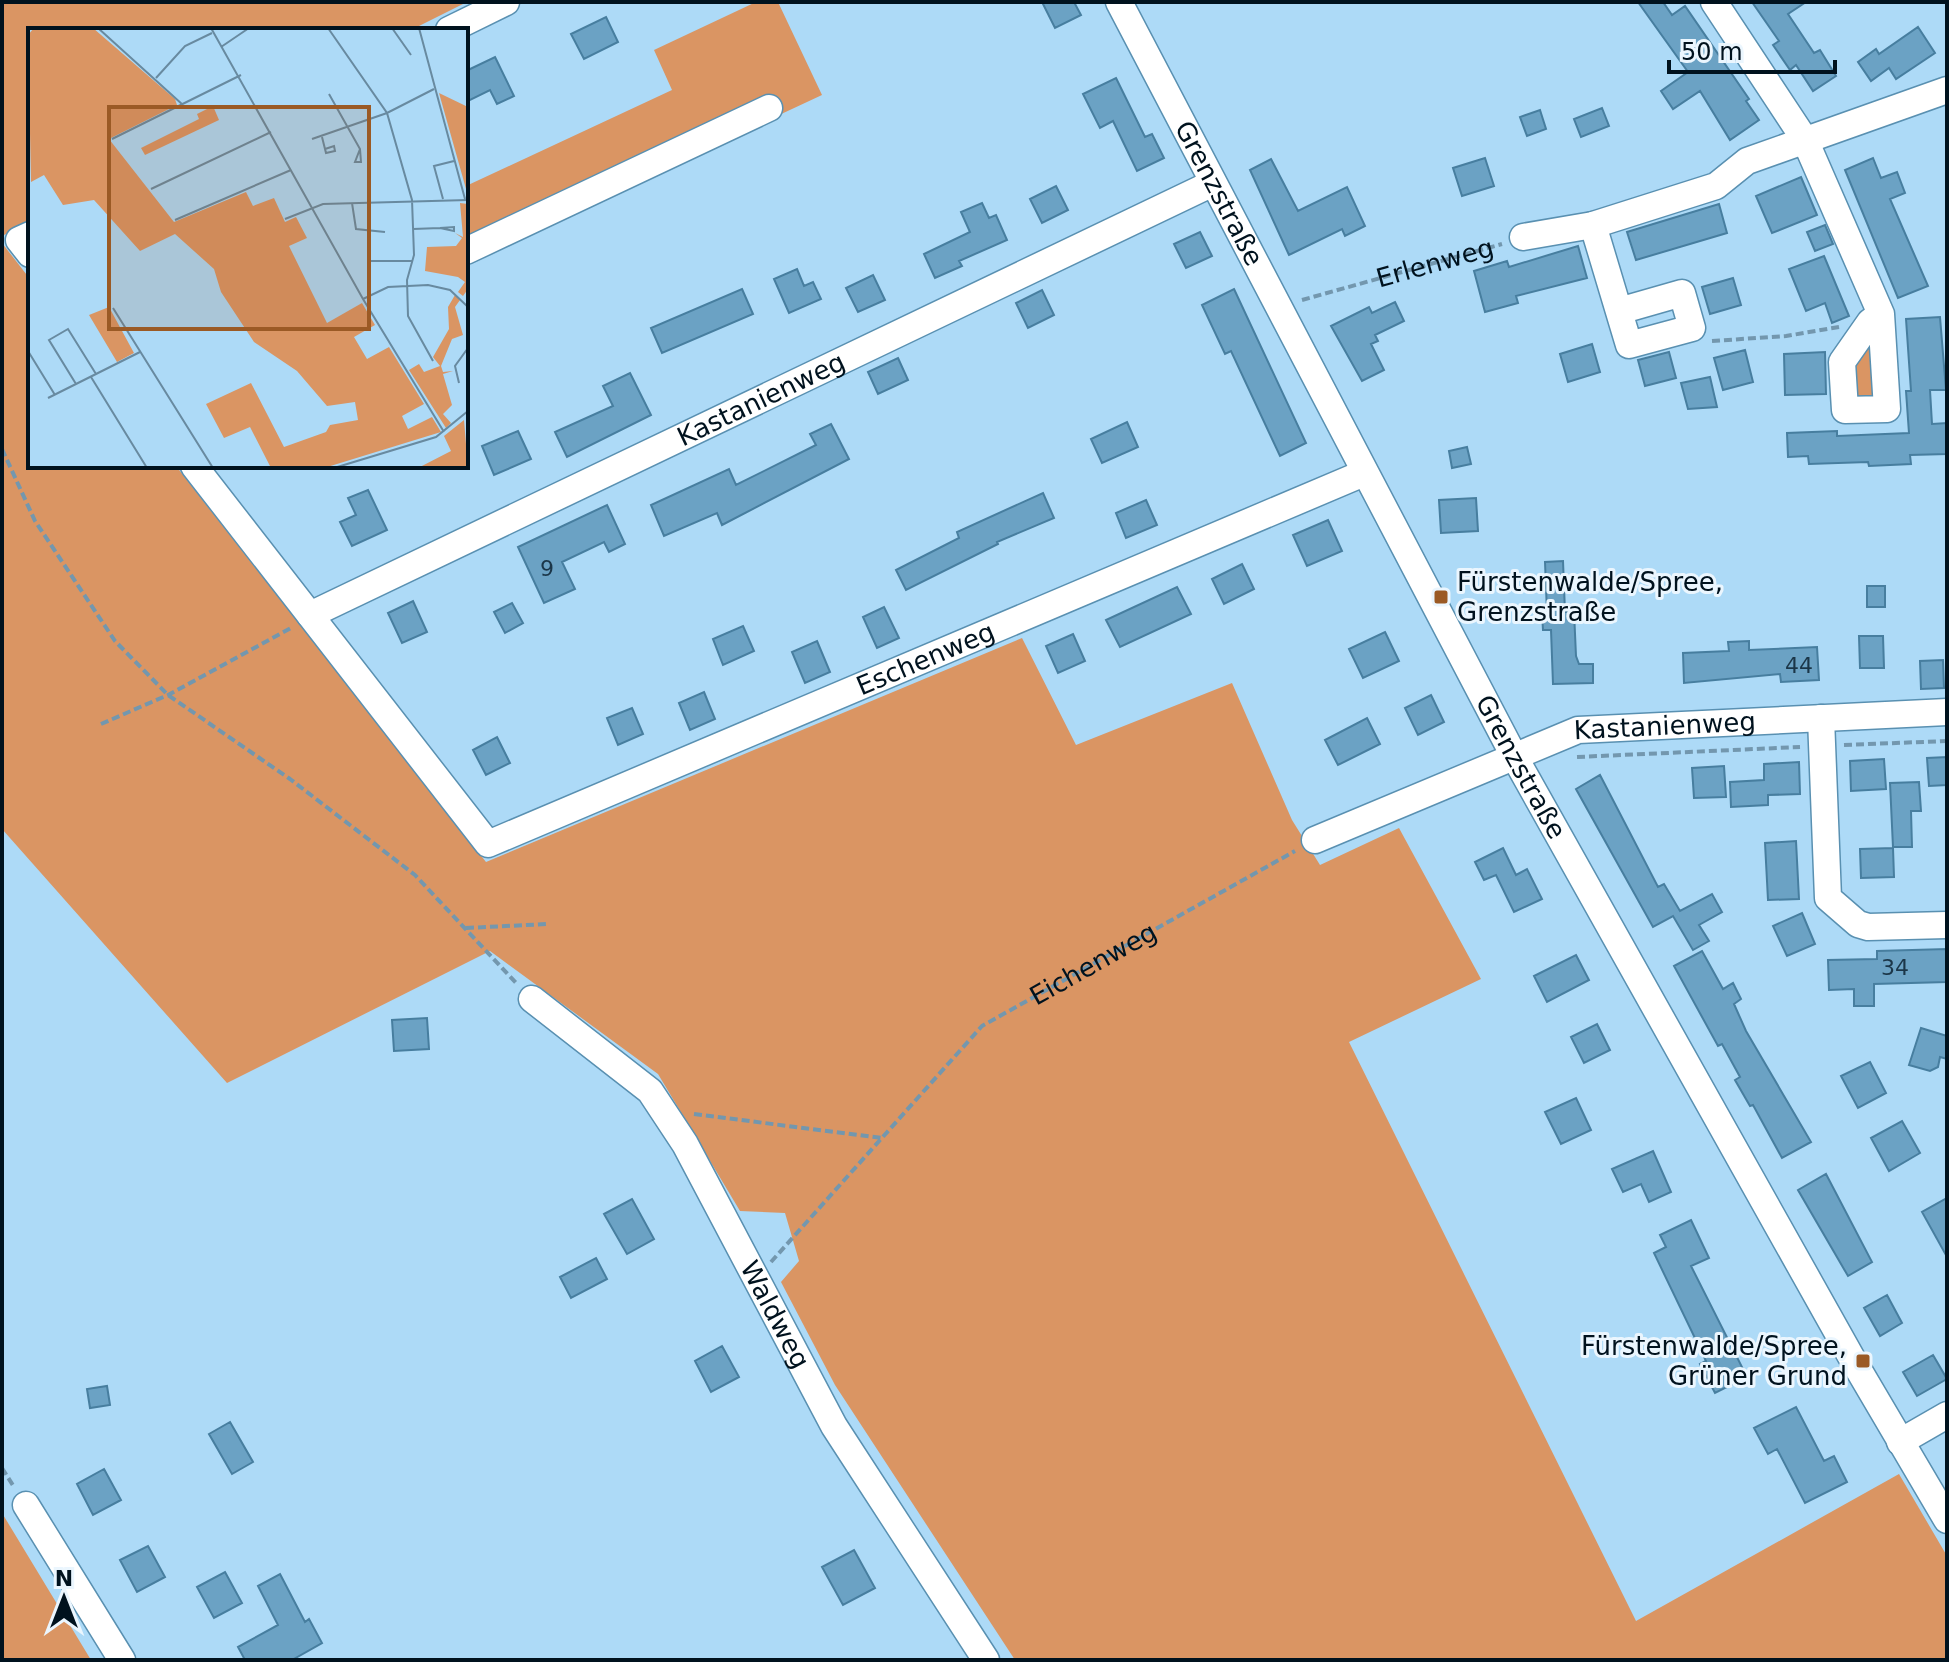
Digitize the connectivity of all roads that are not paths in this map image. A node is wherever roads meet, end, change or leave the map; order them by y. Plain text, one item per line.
1 (506, 2) edge
2 (1119, 2) edge
3 (1714, 2) edge
4 (453, 28) edge
5 (1947, 90) edge
6 (769, 108) dead end
7 (1805, 140) junction
8 (1213, 183) junction
9 (1593, 225) junction
10 (1523, 237) road end
11 (468, 250) edge
12 (1619, 311) junction
13 (1876, 318) road end
14 (196, 468) edge
15 (1364, 473) junction
16 (311, 616) junction
17 (1947, 712) edge
18 (1821, 718) junction
19 (1514, 756) junction
20 (1315, 840) road end
21 (1947, 925) edge
22 (532, 999) road end
23 (1947, 1415) edge
24 (1900, 1442) junction
25 (26, 1505) dead end
26 (1947, 1520) edge
27 (122, 1660) edge
28 (986, 1660) edge

1 - 4 street
2 - 8 street, Grenzstraße
3 - 7 street
5 - 7 street, Erlenweg
6 - 11 street
7 - 9 street, Erlenweg
7 - 13 street
8 - 15 street, Grenzstraße
8 - 16 street, Kastanienweg
9 - 10 street, Erlenweg
9 - 12 street
12 - 12 street
14 - 16 street
15 - 16 street, Eschenweg
15 - 19 street, Grenzstraße
17 - 18 street, Kastanienweg
18 - 19 street, Kastanienweg
18 - 21 street
19 - 20 street
19 - 24 street, Grenzstraße
22 - 28 street, Waldweg
23 - 24 street
24 - 26 street, Grenzstraße
25 - 27 street

